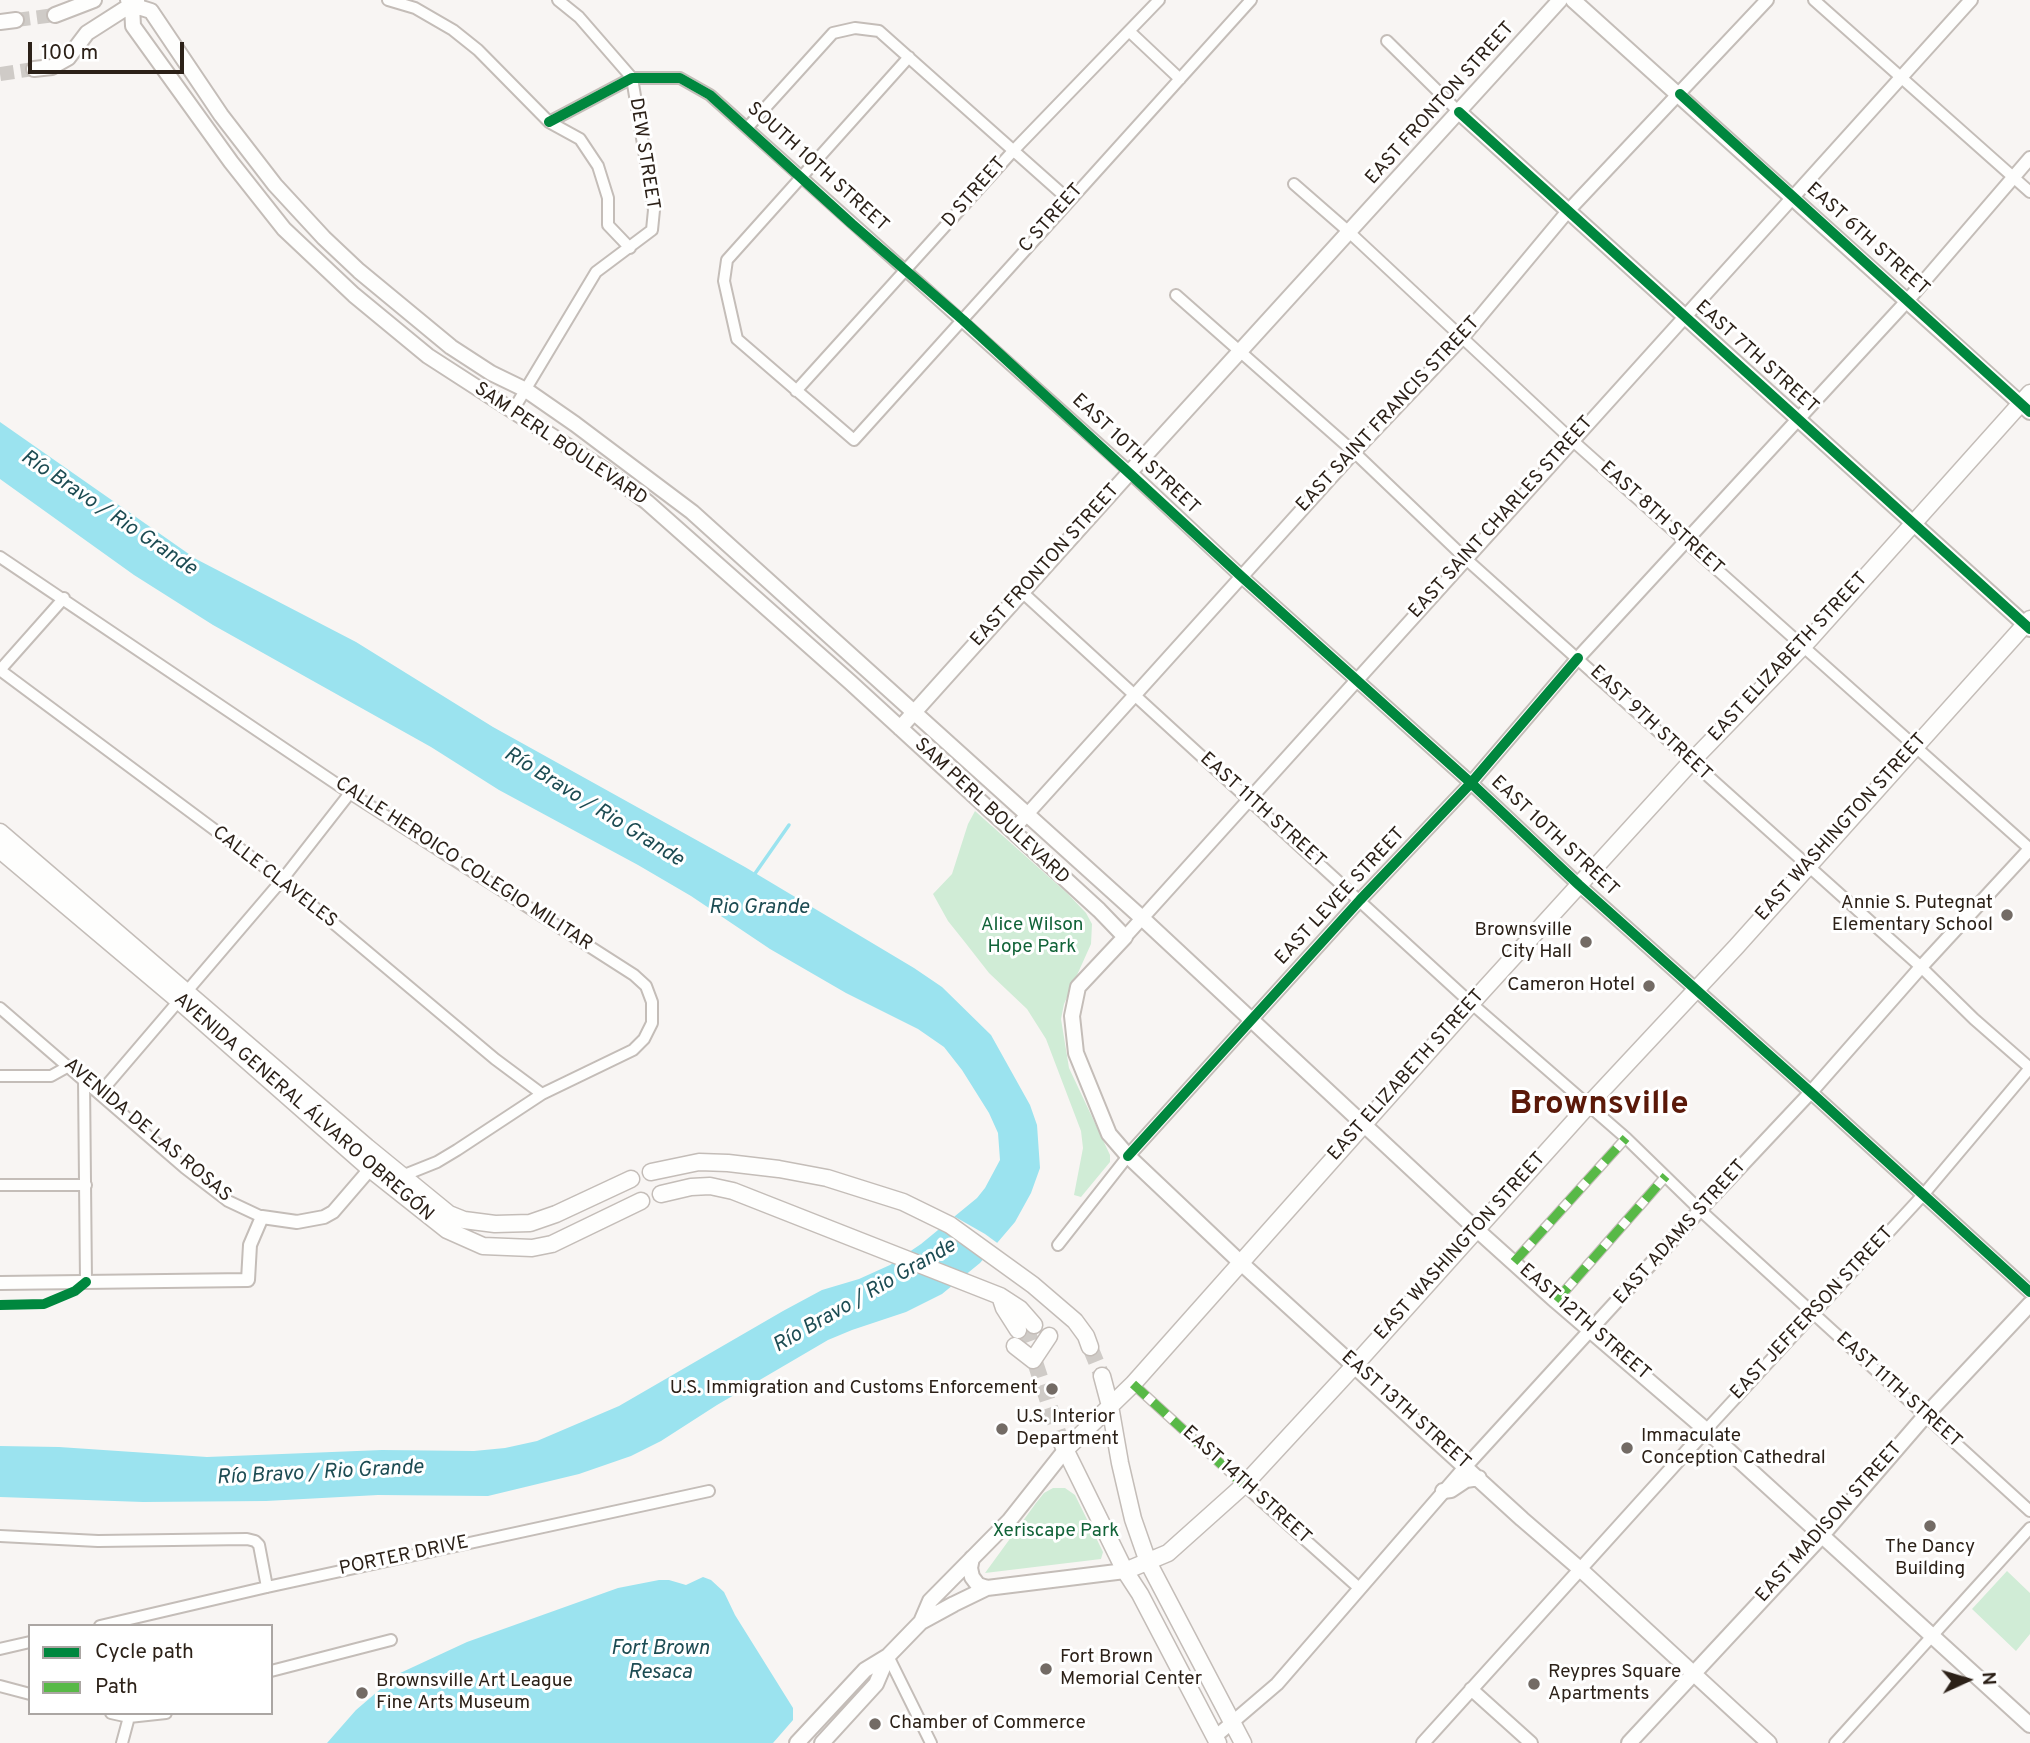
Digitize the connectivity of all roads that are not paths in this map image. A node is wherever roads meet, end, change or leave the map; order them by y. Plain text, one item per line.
1 (94, 0) edge
2 (388, 0) edge
3 (558, 0) edge
4 (1159, 0) edge
5 (1251, 0) edge
6 (1560, 0) edge
7 (1573, 0) edge
8 (1767, 0) edge
9 (1814, 0) edge
10 (1971, 0) edge
11 (133, 2) edge
12 (55, 15) tunnel mouth
13 (16, 20) tunnel mouth
14 (0, 22) edge
15 (1129, 32) junction
16 (1387, 41) dead end
17 (909, 57) junction
18 (34, 69) tunnel mouth
19 (632, 78) junction
20 (1903, 78) junction
21 (1180, 79) junction
22 (1680, 94) junction
23 (1459, 112) junction
24 (549, 122) junction
25 (747, 128) junction
26 (1013, 151) junction
27 (2030, 158) edge
28 (2013, 177) junction
29 (802, 178) junction
30 (1294, 184) dead end
31 (2030, 192) edge
32 (1792, 196) junction
33 (1069, 200) junction
34 (1568, 211) junction
35 (1349, 232) junction
36 (630, 248) junction
37 (359, 271) junction
38 (906, 272) junction
39 (342, 285) junction
40 (1176, 295) dead end
41 (1907, 301) junction
42 (1685, 317) junction
43 (963, 320) junction
44 (1463, 337) junction
45 (1241, 352) junction
46 (526, 390) junction
47 (796, 391) junction
48 (2027, 403) edge
49 (512, 412) junction
50 (1797, 418) junction
51 (1573, 441) junction
52 (1354, 452) junction
53 (1130, 472) junction
54 (1914, 524) junction
55 (1687, 541) junction
56 (0, 557) edge
57 (1466, 559) junction
58 (1242, 578) junction
59 (1022, 592) junction
60 (64, 598) junction
61 (2028, 625) edge
62 (1803, 647) junction
63 (1578, 658) junction
64 (0, 670) edge
65 (1356, 679) junction
66 (1136, 696) junction
67 (914, 712) junction
68 (900, 728) junction
69 (1913, 747) junction
70 (1691, 762) junction
71 (1471, 783) junction
72 (350, 793) junction
73 (1248, 799) junction
74 (1027, 815) junction
75 (1012, 831) junction
76 (0, 832) edge
77 (2030, 849) edge
78 (0, 850) edge
79 (1808, 867) junction
80 (46, 880) junction
81 (282, 880) junction
82 (1579, 885) junction
83 (1360, 900) junction
84 (1142, 918) junction
85 (1125, 937) junction
86 (1921, 967) junction
87 (1696, 989) junction
88 (183, 996) junction
89 (1472, 1004) junction
90 (0, 1008) edge
91 (1251, 1021) junction
92 (1076, 1053) joint
93 (69, 1066) junction
94 (2030, 1068) edge
95 (0, 1076) edge
96 (84, 1080) junction
97 (1811, 1092) junction
98 (100, 1093) junction
99 (542, 1094) junction
100 (307, 1103) junction
101 (1588, 1106) junction
102 (1363, 1125) junction
103 (1626, 1139) junction
104 (1128, 1156) junction
105 (370, 1169) junction
106 (651, 1172) dead end
107 (402, 1176) junction
108 (1666, 1176) junction
109 (631, 1179) dead end
110 (0, 1185) edge
111 (86, 1185) junction
112 (661, 1194) dead end
113 (1923, 1195) junction
114 (642, 1201) dead end
115 (1700, 1210) junction
116 (262, 1217) junction
117 (1476, 1229) junction
118 (1058, 1245) dead end
119 (1240, 1262) junction
120 (1514, 1262) junction
121 (86, 1282) junction
122 (0, 1283) edge
123 (2030, 1292) edge
124 (1556, 1301) junction
125 (2030, 1304) edge
126 (1813, 1314) junction
127 (1591, 1331) junction
128 (1029, 1334) junction
129 (1090, 1347) tunnel mouth
130 (1354, 1366) junction
131 (1102, 1376) tunnel mouth
132 (1133, 1384) junction
133 (1110, 1406) junction
134 (1925, 1416) junction
135 (1706, 1430) junction
136 (1064, 1445) junction
137 (1466, 1466) junction
138 (1479, 1478) junction
139 (1244, 1485) junction
140 (709, 1491) dead end
141 (1443, 1491) junction
142 (2030, 1511) edge
143 (2030, 1528) edge
144 (1822, 1535) junction
145 (0, 1536) edge
146 (972, 1558) junction
147 (1148, 1562) junction
148 (1580, 1569) junction
149 (1125, 1571) junction
150 (267, 1587) junction
151 (987, 1588) junction
152 (1359, 1588) junction
153 (921, 1622) junction
154 (109, 1624) edge
155 (1934, 1636) junction
156 (391, 1640) dead end
157 (28, 1642) edge
158 (0, 1649) edge
159 (888, 1656) junction
160 (273, 1670) edge
161 (1693, 1673) junction
162 (0, 1686) edge
163 (1471, 1689) junction
164 (28, 1693) edge
165 (120, 1715) edge
166 (148, 1715) edge
167 (129, 1717) junction
168 (1232, 1721) junction
169 (2030, 1725) edge
170 (1217, 1740) edge
171 (122, 1743) edge
172 (797, 1743) edge
173 (822, 1743) edge
174 (931, 1743) edge
175 (1243, 1743) edge
176 (1423, 1743) edge
177 (1531, 1743) edge
178 (1629, 1743) edge
179 (1769, 1743) edge
180 (1835, 1743) edge

1 - 12 main road
2 - 24 street
3 - 19 street, DEW STREET
4 - 15 street, D STREET
5 - 21 street, C STREET
6 - 23 main road, EAST FRONTON STREET
7 - 22 main road, EAST 6TH STREET
8 - 22 street, EAST SAINT FRANCIS STREET
9 - 20 street
10 - 20 street, EAST SAINT CHARLES STREET
11 - 18 main road
11 - 37 main road, SAM PERL BOULEVARD
11 - 39 main road, SAM PERL BOULEVARD
13 - 14 main road
15 - 21 street
15 - 26 street, D STREET
16 - 23 street, EAST 7TH STREET
17 - 25 street
17 - 26 street
17 - 29 street
19 - 24 street
19 - 25 street, SOUTH 10TH STREET
19 - 36 street, DEW STREET
20 - 28 street
20 - 32 street, EAST SAINT CHARLES STREET
21 - 33 street, C STREET
22 - 32 main road, EAST 6TH STREET
22 - 34 street, EAST SAINT FRANCIS STREET
23 - 34 main road, EAST 7TH STREET
23 - 35 main road, EAST FRONTON STREET
24 - 36 street
25 - 29 street, SOUTH 10TH STREET
26 - 33 street
26 - 38 street, D STREET
27 - 28 street, EAST LEVEE STREET
28 - 31 street
28 - 41 street, EAST LEVEE STREET
29 - 38 street, SOUTH 10TH STREET
29 - 47 street
30 - 35 street, EAST 8TH STREET
32 - 41 main road, EAST 6TH STREET
32 - 42 street, EAST SAINT CHARLES STREET
33 - 43 street, C STREET
34 - 42 main road, EAST 7TH STREET
34 - 44 street, EAST SAINT FRANCIS STREET
35 - 44 street, EAST 8TH STREET
35 - 45 main road, EAST FRONTON STREET
36 - 46 street, DEW STREET
37 - 39 main road
37 - 46 main road, SAM PERL BOULEVARD
38 - 43 street, SOUTH 10TH STREET
38 - 47 street, D STREET
39 - 49 main road, SAM PERL BOULEVARD
40 - 45 street, EAST 9TH STREET
41 - 48 main road, EAST 6TH STREET
41 - 50 street, EAST LEVEE STREET
42 - 50 main road, EAST 7TH STREET
42 - 51 street, EAST SAINT CHARLES STREET
43 - 47 street, C STREET
43 - 53 street, EAST 10TH STREET
44 - 51 street, EAST 8TH STREET
44 - 52 street, EAST SAINT FRANCIS STREET
45 - 52 street, EAST 9TH STREET
45 - 53 main road, EAST FRONTON STREET
46 - 49 street, DEW STREET
46 - 67 main road, SAM PERL BOULEVARD
48 - 54 main road, EAST ELIZABETH STREET
49 - 68 main road, SAM PERL BOULEVARD
50 - 54 main road, EAST 7TH STREET
50 - 55 street, EAST LEVEE STREET
51 - 55 street, EAST 8TH STREET
51 - 57 street, EAST SAINT CHARLES STREET
52 - 57 street, EAST 9TH STREET
52 - 58 street, EAST SAINT FRANCIS STREET
53 - 58 street, EAST 10TH STREET
53 - 59 main road, EAST FRONTON STREET
54 - 61 main road, EAST 7TH STREET
54 - 62 main road, EAST ELIZABETH STREET
55 - 62 street, EAST 8TH STREET
55 - 63 street, EAST LEVEE STREET
56 - 60 street, CALLE HEROICO COLEGIO MILITAR
57 - 63 street, EAST 9TH STREET
57 - 65 street, EAST SAINT CHARLES STREET
58 - 65 street, EAST 10TH STREET
58 - 66 street, EAST SAINT FRANCIS STREET
59 - 66 street, EAST 11TH STREET
59 - 67 main road, EAST FRONTON STREET
60 - 64 street
60 - 72 street, CALLE HEROICO COLEGIO MILITAR
61 - 69 main road, EAST WASHINGTON STREET
62 - 69 street, EAST 8TH STREET
62 - 70 main road, EAST ELIZABETH STREET
63 - 70 street, EAST 9TH STREET
63 - 71 street, EAST LEVEE STREET
64 - 81 street, CALLE CLAVELES
65 - 71 street, EAST 10TH STREET
65 - 73 street, EAST SAINT CHARLES STREET
66 - 73 street, EAST 11TH STREET
66 - 74 street, EAST SAINT FRANCIS STREET
67 - 68 main road, EAST FRONTON STREET
67 - 74 main road, SAM PERL BOULEVARD
68 - 75 main road, SAM PERL BOULEVARD
69 - 77 street, EAST 8TH STREET
69 - 79 main road, EAST WASHINGTON STREET
70 - 79 street, EAST 9TH STREET
70 - 82 main road, EAST ELIZABETH STREET
71 - 82 street, EAST 10TH STREET
71 - 83 street, EAST LEVEE STREET
72 - 81 street
72 - 99 street, CALLE HEROICO COLEGIO MILITAR
73 - 83 street, EAST 11TH STREET
73 - 84 street, EAST SAINT CHARLES STREET
74 - 75 street, EAST SAINT FRANCIS STREET
74 - 84 main road, SAM PERL BOULEVARD
75 - 85 main road, SAM PERL BOULEVARD
76 - 80 main road, AVENIDA GENERAL ÁLVARO OBREGÓN
77 - 86 street, EAST ADAMS STREET
78 - 80 main road, AVENIDA GENERAL ÁLVARO OBREGÓN
79 - 86 street, EAST 9TH STREET
79 - 87 main road, EAST WASHINGTON STREET
80 - 88 main road, AVENIDA GENERAL ÁLVARO OBREGÓN
81 - 88 street
81 - 99 street, CALLE CLAVELES
82 - 87 street, EAST 10TH STREET
82 - 89 main road, EAST ELIZABETH STREET
83 - 89 street, EAST 11TH STREET
83 - 91 street, EAST LEVEE STREET
84 - 85 street, EAST SAINT CHARLES STREET
84 - 91 main road, EAST 12TH STREET
85 - 92 main road, EAST SAINT CHARLES STREET
86 - 94 street, EAST 9TH STREET
86 - 97 street, EAST ADAMS STREET
87 - 97 street, EAST 10TH STREET
87 - 101 main road, EAST WASHINGTON STREET
88 - 98 street
88 - 100 main road, AVENIDA GENERAL ÁLVARO OBREGÓN
89 - 101 street, EAST 11TH STREET
89 - 102 main road, EAST ELIZABETH STREET
90 - 93 street, AVENIDA DE LAS ROSAS
91 - 102 main road, EAST 12TH STREET
91 - 104 street, EAST LEVEE STREET
92 - 104 main road, EAST 13TH STREET
93 - 95 street
93 - 96 street, AVENIDA DE LAS ROSAS
94 - 113 street, EAST JEFFERSON STREET
96 - 98 street, AVENIDA DE LAS ROSAS
96 - 111 street
97 - 113 street, EAST 10TH STREET
97 - 115 street, EAST ADAMS STREET
98 - 116 street, AVENIDA DE LAS ROSAS
99 - 107 street, CALLE HEROICO COLEGIO MILITAR
100 - 105 main road, AVENIDA GENERAL ÁLVARO OBREGÓN
100 - 107 main road, AVENIDA GENERAL ÁLVARO OBREGÓN
101 - 103 street, EAST 11TH STREET
101 - 117 main road, EAST WASHINGTON STREET
102 - 117 main road, EAST 12TH STREET
102 - 119 main road, EAST ELIZABETH STREET
103 - 108 street, EAST 11TH STREET
103 - 120 street
104 - 118 street, EAST LEVEE STREET
104 - 119 main road, EAST 13TH STREET
105 - 114 main road, AVENIDA GENERAL ÁLVARO OBREGÓN
105 - 116 street, AVENIDA DE LAS ROSAS
106 - 129 main road
107 - 109 main road, AVENIDA GENERAL ÁLVARO OBREGÓN
108 - 115 street, EAST 11TH STREET
108 - 124 street
110 - 111 street
111 - 121 street
112 - 128 main road
113 - 123 street, EAST 10TH STREET
113 - 126 street, EAST JEFFERSON STREET
115 - 126 street, EAST 11TH STREET
115 - 127 street, EAST ADAMS STREET
116 - 121 street
117 - 120 main road, EAST 12TH STREET
117 - 130 main road, EAST WASHINGTON STREET
119 - 130 main road, EAST 13TH STREET
119 - 132 main road, EAST ELIZABETH STREET
120 - 124 main road, EAST 12TH STREET
121 - 122 street
124 - 127 main road, EAST 12TH STREET
125 - 134 main road, EAST MADISON STREET
126 - 134 street, EAST 11TH STREET
126 - 135 street, EAST JEFFERSON STREET
127 - 135 main road, EAST 12TH STREET
127 - 137 street, EAST ADAMS STREET
128 - 128 main road
130 - 137 main road, EAST 13TH STREET
130 - 139 main road, EAST WASHINGTON STREET
131 - 133 main road
132 - 133 main road, EAST ELIZABETH STREET
132 - 139 street, EAST 14TH STREET
133 - 136 main road, EAST ELIZABETH STREET
133 - 147 main road
134 - 142 street, EAST 11TH STREET
134 - 144 main road, EAST MADISON STREET
135 - 144 main road, EAST 12TH STREET
135 - 148 street, EAST JEFFERSON STREET
136 - 146 main road
136 - 149 main road
137 - 138 main road, EAST 13TH STREET
137 - 141 street, EAST ADAMS STREET
138 - 141 main road
138 - 148 main road, EAST 13TH STREET
139 - 147 main road, EAST WASHINGTON STREET
139 - 152 street, EAST 14TH STREET
140 - 150 street, PORTER DRIVE
141 - 152 street, EAST ADAMS STREET
143 - 155 street
144 - 155 main road, EAST 12TH STREET
144 - 161 main road, EAST MADISON STREET
145 - 150 street
146 - 151 main road
146 - 153 main road
147 - 149 main road, EAST WASHINGTON STREET
147 - 168 main road
148 - 161 main road, EAST 13TH STREET
148 - 163 street, EAST JEFFERSON STREET
149 - 151 main road
149 - 170 main road
150 - 154 street, PORTER DRIVE
151 - 153 main road
152 - 168 street, EAST ADAMS STREET
153 - 159 main road
155 - 169 main road, EAST 12TH STREET
155 - 180 street
156 - 160 street
157 - 158 street
159 - 172 main road
159 - 173 main road
159 - 174 street
161 - 178 main road, EAST MADISON STREET
161 - 179 main road, EAST 13TH STREET
162 - 164 street
163 - 176 street, EAST JEFFERSON STREET
163 - 177 street
165 - 167 street
166 - 167 street
167 - 171 street
168 - 170 street, EAST ADAMS STREET
168 - 175 main road

